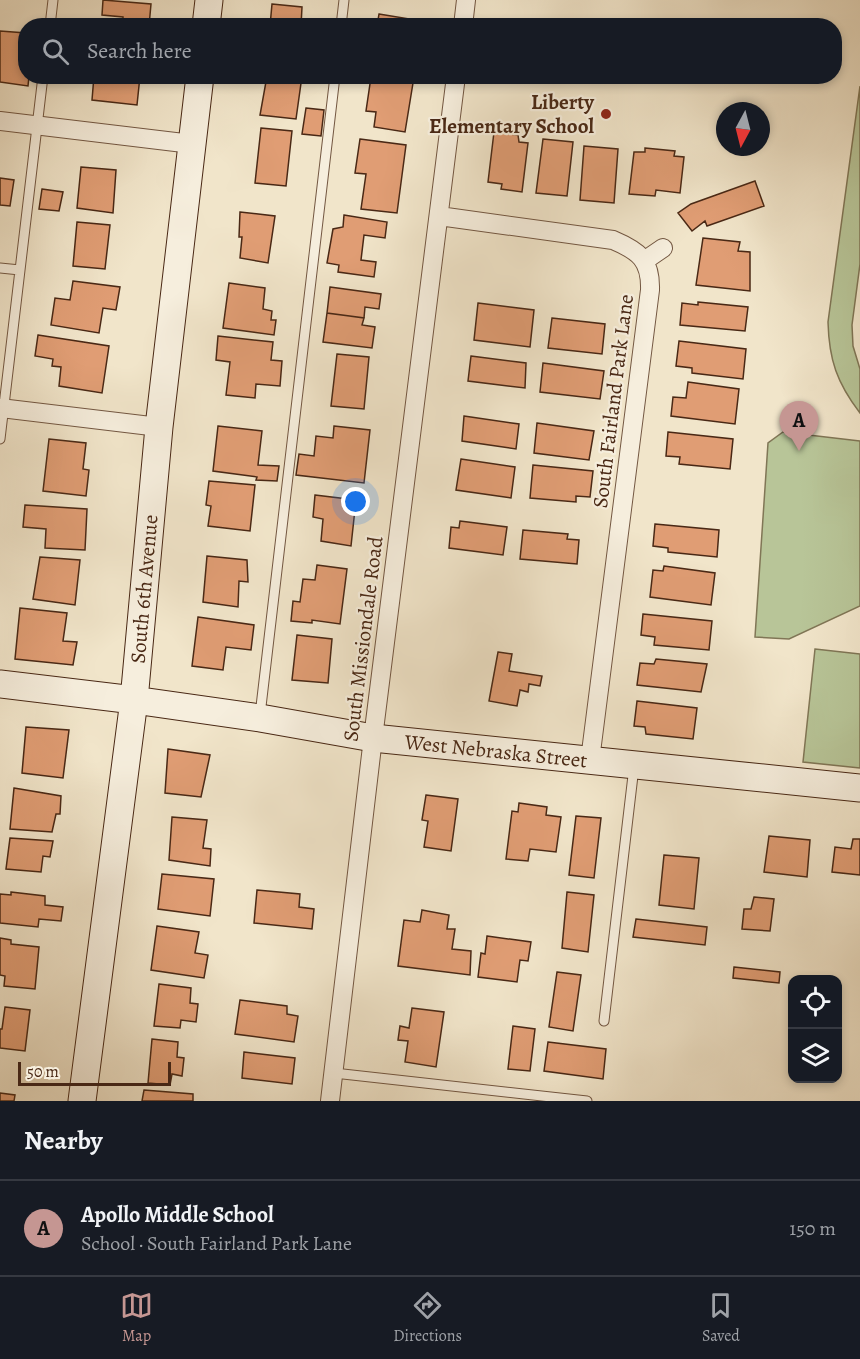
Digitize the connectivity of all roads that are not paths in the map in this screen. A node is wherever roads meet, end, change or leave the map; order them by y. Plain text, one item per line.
1 (53, 0) edge
2 (209, 0) edge
3 (344, 0) edge
4 (466, 0) edge
5 (51, 18) edge
6 (207, 18) edge
7 (342, 18) edge
8 (464, 18) edge
9 (42, 84) edge
10 (199, 84) edge
11 (334, 84) edge
12 (455, 84) edge
13 (0, 121) edge
14 (37, 126) junction
15 (192, 144) junction
16 (439, 216) junction
17 (663, 248) dead end
18 (644, 261) junction
19 (0, 268) edge
20 (20, 270) junction
21 (2, 408) edge
22 (159, 427) junction
23 (0, 439) edge
24 (0, 684) edge
25 (134, 699) junction
26 (260, 718) junction
27 (373, 738) junction
28 (590, 760) junction
29 (634, 764) junction
30 (860, 788) edge
31 (604, 1021) dead end
32 (334, 1073) junction
33 (82, 1101) edge
34 (330, 1101) edge
35 (587, 1101) edge

1 - 5 lane
2 - 6 street
3 - 7 lane
4 - 8 street
9 - 14 lane
10 - 15 street, South 6th Avenue
11 - 26 lane
12 - 16 street, South Missiondale Road
13 - 14 street
14 - 15 street
14 - 20 lane
15 - 22 street, South 6th Avenue
16 - 18 street
16 - 27 street, South Missiondale Road
17 - 18 street
18 - 28 street, South Fairland Park Lane
19 - 20 lane
20 - 21 lane
21 - 22 street
21 - 23 lane
22 - 25 street, South 6th Avenue
24 - 25 street, West Nebraska Street
25 - 26 street, West Nebraska Street
25 - 33 street, South 6th Avenue
26 - 27 street, West Nebraska Street
27 - 28 street, West Nebraska Street
27 - 32 street, South Missiondale Road
28 - 29 street, West Nebraska Street
29 - 30 street, West Nebraska Street
29 - 31 lane
32 - 34 street, South Missiondale Road
32 - 35 lane

